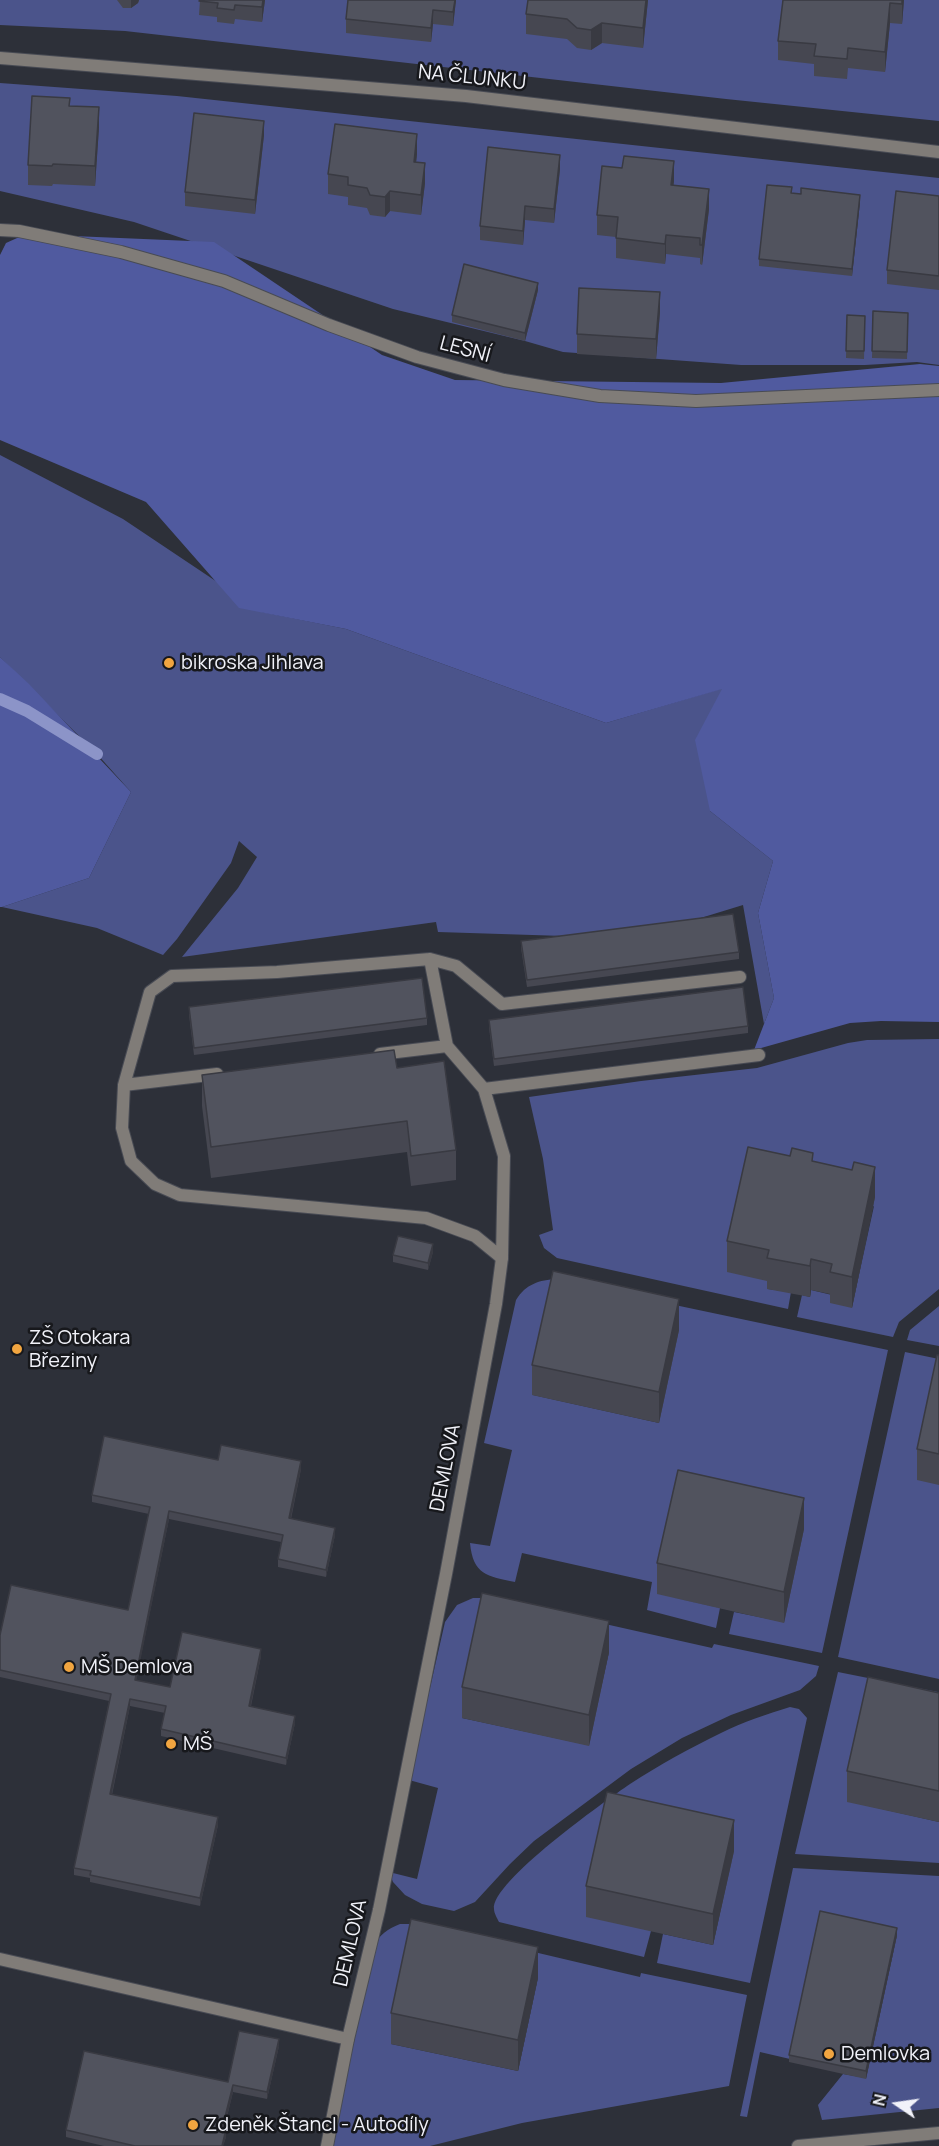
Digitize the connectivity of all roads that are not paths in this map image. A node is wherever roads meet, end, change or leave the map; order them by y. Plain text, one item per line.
1 (0, 58) edge
2 (939, 152) edge
3 (0, 230) edge
4 (939, 390) edge
5 (430, 959) junction
6 (740, 977) dead end
7 (447, 1046) junction
8 (759, 1055) dead end
9 (366, 1056) edge
10 (228, 1073) edge
11 (124, 1085) junction
12 (484, 1089) junction
13 (502, 1258) junction
14 (0, 1959) edge
15 (348, 2039) junction
16 (939, 2133) edge
17 (327, 2146) edge
18 (798, 2146) edge

1 - 2 street, NA ČLUNKU
3 - 4 street, LESNÍ
5 - 6 street
5 - 7 street
5 - 11 street
7 - 9 street
7 - 12 street
8 - 12 street
10 - 11 street
11 - 13 street
12 - 13 street, DEMLOVA
13 - 15 street, DEMLOVA
14 - 15 street
15 - 17 street, DEMLOVA
16 - 18 street

